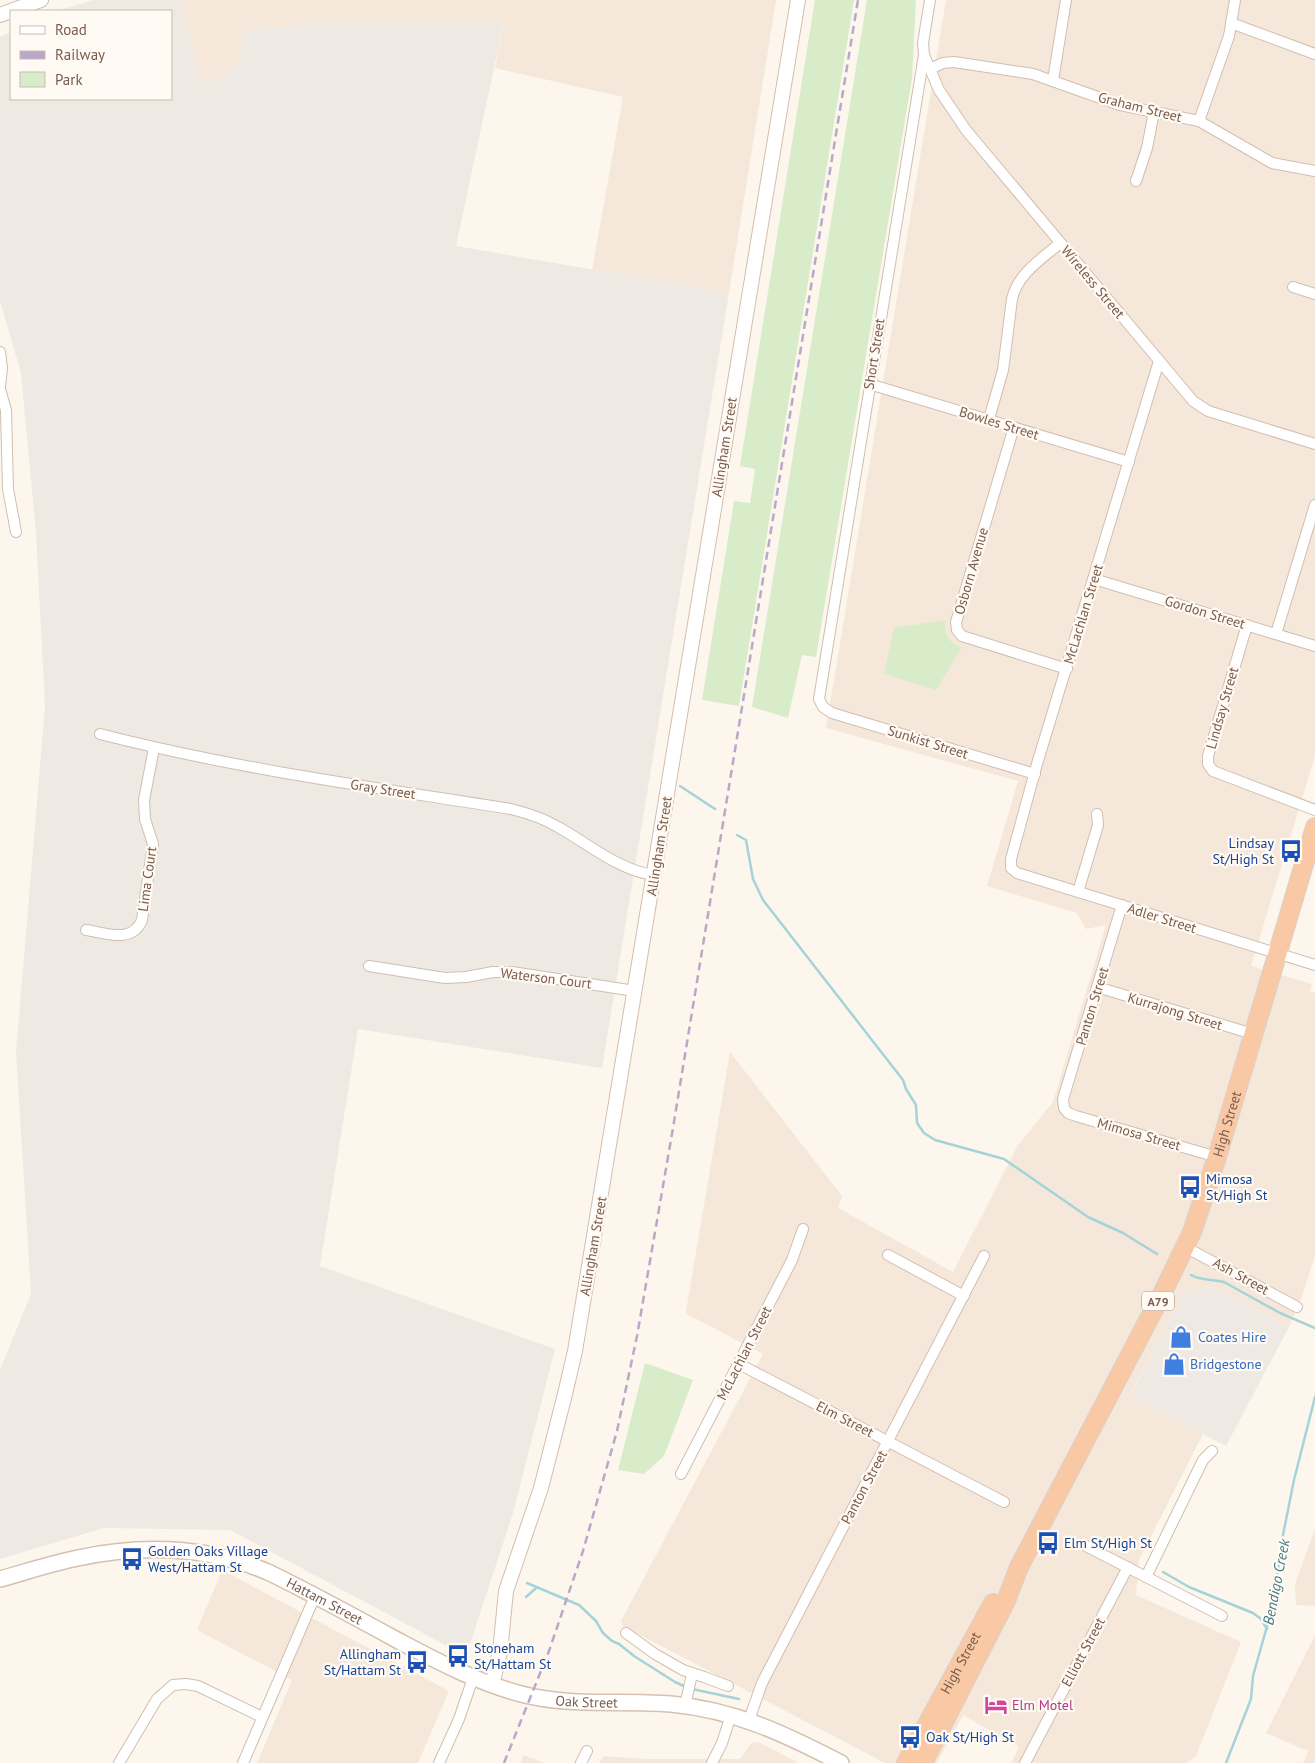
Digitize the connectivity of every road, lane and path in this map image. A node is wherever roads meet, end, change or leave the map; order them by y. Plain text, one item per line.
1 (41, 0) edge
2 (798, 0) edge
3 (929, 0) edge
4 (1066, 0) edge
5 (1235, 0) edge
6 (14, 10) edge
7 (1231, 23) junction
8 (1315, 54) edge
9 (924, 55) junction
10 (930, 69) junction
11 (1053, 80) junction
12 (1154, 112) junction
13 (1199, 122) junction
14 (1315, 171) edge
15 (1136, 181) dead end
16 (1060, 243) junction
17 (1293, 287) dead end
18 (1315, 294) edge
19 (0, 352) edge
20 (1159, 361) junction
21 (870, 384) junction
22 (0, 388) edge
23 (989, 419) junction
24 (1014, 427) junction
25 (1315, 444) edge
26 (1129, 462) junction
27 (1315, 505) edge
28 (16, 532) dead end
29 (1094, 579) junction
30 (1247, 625) junction
31 (1276, 634) junction
32 (1315, 646) edge
33 (1067, 669) junction
34 (823, 707) joint
35 (100, 734) dead end
36 (154, 748) junction
37 (1035, 774) junction
38 (1315, 810) edge
39 (1097, 814) dead end
40 (1315, 827) edge
41 (1011, 868) joint
42 (654, 875) junction
43 (1078, 892) junction
44 (1122, 905) junction
45 (86, 930) dead end
46 (1277, 953) junction
47 (1315, 965) edge
48 (369, 966) dead end
49 (1097, 987) junction
50 (635, 991) junction
51 (1253, 1034) junction
52 (1064, 1108) joint
53 (1217, 1156) junction
54 (803, 1229) dead end
55 (1185, 1247) junction
56 (888, 1255) dead end
57 (984, 1256) dead end
58 (964, 1296) junction
59 (1297, 1307) dead end
60 (739, 1364) junction
61 (888, 1441) junction
62 (1212, 1451) dead end
63 (681, 1474) dead end
64 (1004, 1502) dead end
65 (1086, 1546) dead end
66 (1019, 1567) junction
67 (1128, 1567) junction
68 (1146, 1577) junction
69 (0, 1579) edge
70 (315, 1596) junction
71 (1222, 1616) dead end
72 (626, 1633) dead end
73 (692, 1674) junction
74 (472, 1678) junction
75 (492, 1685) junction
76 (728, 1686) dead end
77 (685, 1706) junction
78 (731, 1715) junction
79 (262, 1717) junction
80 (749, 1720) junction
81 (587, 1751) dead end
82 (119, 1763) edge
83 (243, 1763) edge
84 (439, 1763) edge
85 (581, 1763) edge
86 (712, 1763) edge
87 (841, 1763) edge
88 (906, 1763) edge
89 (923, 1763) edge
90 (1025, 1763) edge

1 - 6 street
2 - 42 street, Allingham Street
3 - 9 street, Short Street
4 - 11 street
5 - 7 street
7 - 8 street
7 - 13 street
9 - 10 street, Wireless Street
9 - 21 street, Short Street
10 - 11 street, Graham Street
10 - 16 street, Wireless Street
11 - 12 street, Graham Street
12 - 13 street, Graham Street
12 - 15 street
13 - 14 street, Graham Street
16 - 20 street, Wireless Street
16 - 23 street
17 - 18 street
19 - 22 street
20 - 25 street, Wireless Street
20 - 26 street, McLachlan Street
21 - 23 street, Bowles Street
21 - 34 street, Short Street
22 - 28 street
23 - 24 street, Bowles Street
24 - 26 street, Bowles Street
24 - 33 street, Osborn Avenue
26 - 29 street, McLachlan Street
27 - 31 street
29 - 30 street, Gordon Street
29 - 33 street, McLachlan Street
30 - 31 street, Gordon Street
30 - 38 street, Lindsay Street
31 - 32 street, Gordon Street
33 - 37 street, McLachlan Street
34 - 37 street, Sunkist Street
35 - 36 street, Gray Street
36 - 42 street, Gray Street
36 - 45 street, Lima Court
37 - 41 street, McLachlan Street
39 - 43 street
40 - 46 highway, High Street / A79
41 - 43 street, Adler Street
42 - 50 street, Allingham Street
43 - 44 street, Adler Street
44 - 46 street, Adler Street
44 - 49 street, Panton Street
46 - 47 street, Adler Street
46 - 51 highway, High Street / A79
48 - 50 street, Waterson Court
49 - 51 street, Kurrajong Street
49 - 52 street, Panton Street
50 - 75 street, Allingham Street
51 - 53 highway, High Street / A79
52 - 53 street, Mimosa Street
53 - 55 highway, High Street / A79
54 - 60 street, McLachlan Street
55 - 59 street, Ash Street
55 - 66 highway, High Street / A79
56 - 58 street
57 - 58 street, Panton Street
58 - 61 street, Panton Street
60 - 61 street, Elm Street
60 - 63 street, McLachlan Street
61 - 64 street, Elm Street
61 - 80 street, Panton Street
62 - 68 street
65 - 67 street
66 - 88 highway, High Street / A79
66 - 89 highway, High Street / A79
67 - 68 street
67 - 90 street, Elliott Street
68 - 71 street
69 - 70 main road, Hattam Street
70 - 74 main road, Hattam Street
70 - 79 street
72 - 73 street
73 - 76 street
73 - 77 street
74 - 75 main road, Hattam Street
74 - 84 street
75 - 77 main road, Oak Street
77 - 78 main road, Oak Street
78 - 80 main road, Oak Street
78 - 86 street
79 - 82 street
79 - 83 street
80 - 87 main road, Oak Street
81 - 85 street

